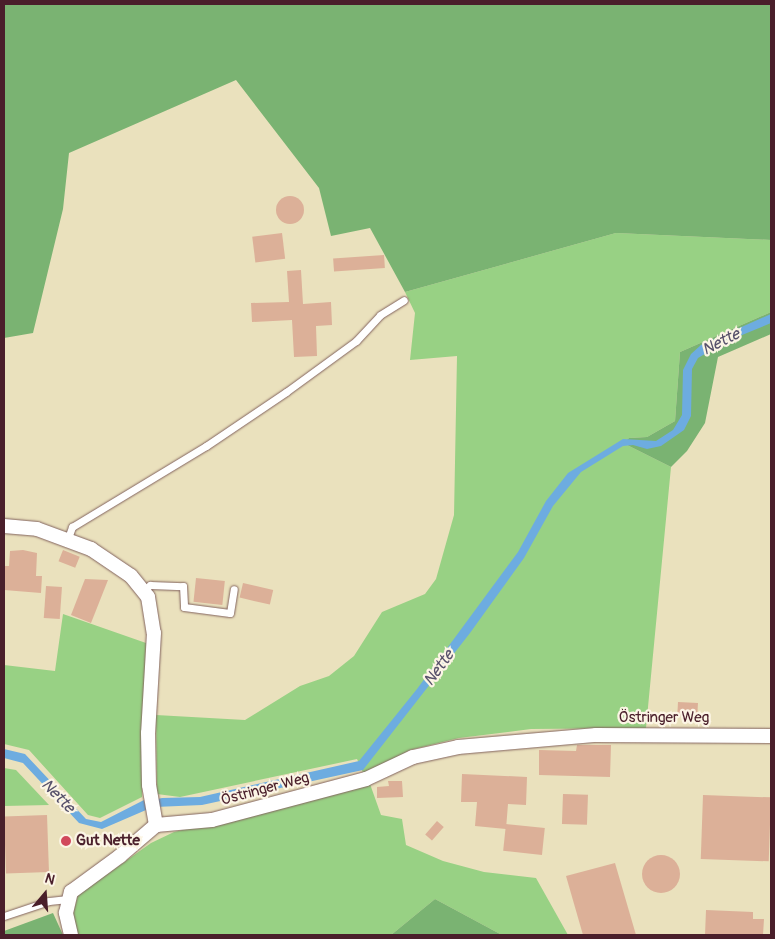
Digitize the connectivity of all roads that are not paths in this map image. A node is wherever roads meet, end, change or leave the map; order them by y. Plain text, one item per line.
1 (404, 300) dead end
2 (4, 526) edge
3 (68, 538) junction
4 (234, 589) dead end
5 (144, 590) junction
6 (771, 736) edge
7 (154, 819) junction
8 (68, 899) junction
9 (4, 916) edge
10 (71, 935) edge

1 - 3 lane
2 - 3 street
3 - 5 street
4 - 5 lane
5 - 7 street
6 - 7 street, Östringer Weg
7 - 8 street
8 - 9 lane
8 - 10 street

